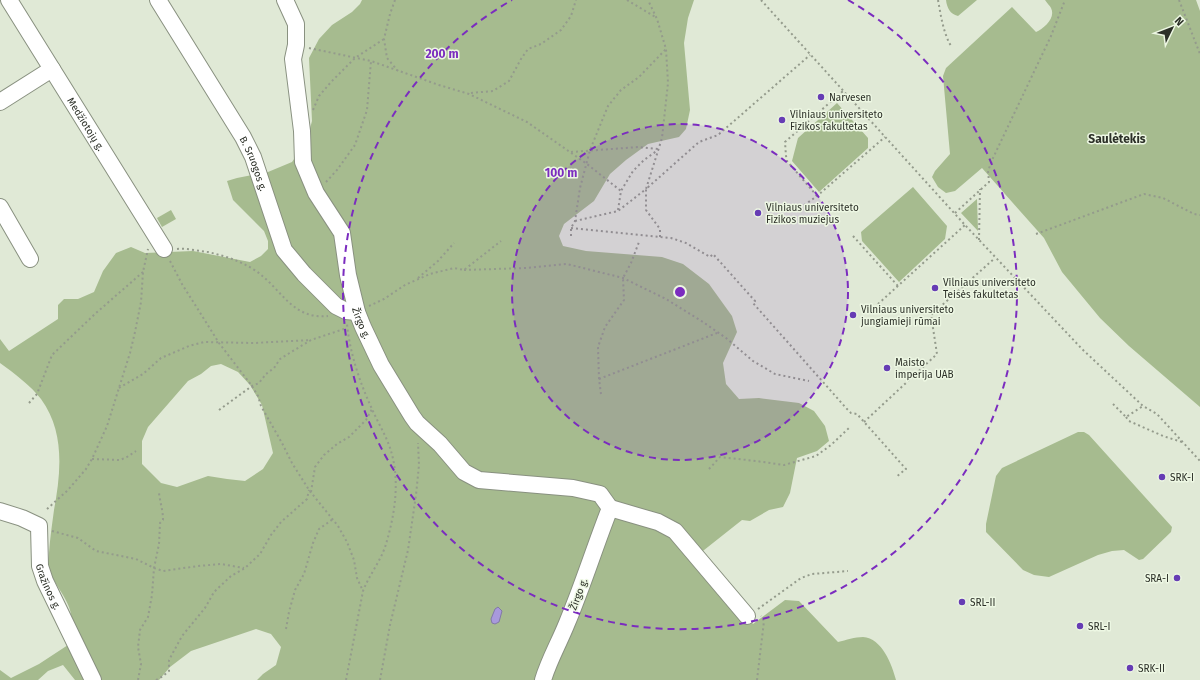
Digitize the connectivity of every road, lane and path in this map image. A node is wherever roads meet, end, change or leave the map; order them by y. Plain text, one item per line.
1 (9, 0) edge
2 (158, 0) edge
3 (285, 0) edge
4 (396, 0) edge
5 (576, 0) edge
6 (627, 0) edge
7 (648, 0) edge
8 (761, 0) edge
9 (938, 0) edge
10 (1065, 0) edge
11 (1179, 0) edge
12 (657, 18) junction
13 (384, 39) junction
14 (296, 45) junction
15 (951, 46) dead end
16 (666, 50) junction
17 (1200, 54) edge
18 (810, 55) junction
19 (355, 58) junction
20 (371, 61) junction
21 (52, 69) junction
22 (399, 72) junction
23 (843, 91) junction
24 (469, 94) junction
25 (0, 102) edge
26 (302, 131) junction
27 (885, 138) junction
28 (659, 149) junction
29 (590, 150) junction
30 (570, 152) junction
31 (587, 164) junction
32 (646, 189) junction
33 (980, 189) junction
34 (621, 191) junction
35 (316, 193) junction
36 (817, 196) junction
37 (0, 207) edge
38 (618, 210) junction
39 (796, 211) dead end
40 (954, 213) junction
41 (1200, 215) edge
42 (574, 221) junction
43 (965, 225) junction
44 (571, 228) junction
45 (1036, 234) dead end
46 (571, 236) dead end
47 (853, 236) dead end
48 (660, 237) junction
49 (979, 240) junction
50 (501, 242) dead end
51 (639, 242) dead end
52 (454, 243) dead end
53 (162, 246) junction
54 (996, 258) junction
55 (30, 259) dead end
56 (464, 270) junction
57 (143, 272) junction
58 (623, 278) junction
59 (415, 280) junction
60 (898, 286) junction
61 (878, 304) dead end
62 (349, 311) junction
63 (347, 328) junction
64 (717, 333) junction
65 (310, 340) junction
66 (218, 343) junction
67 (599, 380) junction
68 (809, 381) dead end
69 (252, 386) junction
70 (119, 388) junction
71 (601, 394) dead end
72 (29, 403) dead end
73 (1113, 404) dead end
74 (1143, 406) junction
75 (219, 410) dead end
76 (372, 410) junction
77 (1126, 417) junction
78 (864, 422) junction
79 (417, 423) junction
80 (850, 428) dead end
81 (1183, 442) junction
82 (136, 451) dead end
83 (92, 459) junction
84 (1199, 459) edge
85 (709, 469) dead end
86 (896, 478) dead end
87 (309, 490) junction
88 (311, 492) junction
89 (159, 493) dead end
90 (610, 508) junction
91 (47, 509) dead end
92 (0, 511) edge
93 (332, 519) junction
94 (39, 526) junction
95 (154, 568) junction
96 (245, 568) junction
97 (848, 571) dead end
98 (363, 591) junction
99 (752, 613) junction
100 (286, 628) dead end
101 (93, 680) edge
102 (138, 680) edge
103 (156, 680) edge
104 (346, 680) edge
105 (380, 680) edge
106 (543, 680) edge
107 (757, 680) edge

1 - 21 street, Medžiotojų g.
2 - 62 street, B. Sruogos g.
3 - 14 street, Žirgo g.
4 - 13 path
5 - 24 path
6 - 12 path
7 - 12 path
8 - 18 path
9 - 15 path
10 - 33 path
11 - 17 path
12 - 16 path
13 - 19 path
13 - 22 path
14 - 19 path
14 - 26 street, Žirgo g.
16 - 28 path
16 - 29 path
18 - 23 path
18 - 32 path
19 - 20 path
19 - 26 path
20 - 22 path
20 - 35 path
21 - 25 street
21 - 53 street, Medžiotojų g.
22 - 24 path
23 - 27 path
23 - 36 path
24 - 30 path
26 - 35 street, Žirgo g.
27 - 36 path
27 - 40 path
28 - 29 path
28 - 32 path
28 - 34 path
29 - 30 path
29 - 31 path
30 - 31 path
31 - 34 path
31 - 42 path
32 - 38 path
32 - 48 path
33 - 40 path
33 - 49 path
34 - 38 path
35 - 62 street, Žirgo g.
36 - 39 path
37 - 55 street
38 - 42 path
40 - 43 path
41 - 45 path
42 - 44 path
43 - 49 path
43 - 60 path
44 - 46 path
44 - 48 path
47 - 60 path
48 - 78 path
49 - 54 path
50 - 56 path
51 - 58 path
52 - 59 path
53 - 57 path
53 - 62 path
53 - 66 path
54 - 74 path
54 - 78 path
56 - 58 path
56 - 59 path
57 - 70 path
57 - 72 path
58 - 64 path
58 - 67 path
59 - 62 path
60 - 61 path
62 - 63 path
62 - 79 street, Žirgo g.
63 - 65 path
63 - 76 path
64 - 67 path
64 - 68 path
65 - 66 path
65 - 69 path
66 - 69 path
66 - 70 path
67 - 71 path
69 - 75 path
69 - 87 path
70 - 83 path
73 - 77 path
74 - 77 path
74 - 81 path
76 - 88 path
76 - 98 path
77 - 81 path
78 - 86 path
79 - 90 street, Žirgo g.
79 - 105 path
80 - 85 path
81 - 84 path
82 - 83 path
83 - 91 path
87 - 88 path
87 - 96 path
88 - 93 path
89 - 95 path
90 - 99 street
90 - 106 street, Žirgo g.
92 - 94 street
93 - 98 path
93 - 100 path
94 - 95 path
94 - 101 street, Gražinos g.
95 - 96 path
95 - 102 path
96 - 103 path
97 - 99 path
98 - 104 path
99 - 107 path

